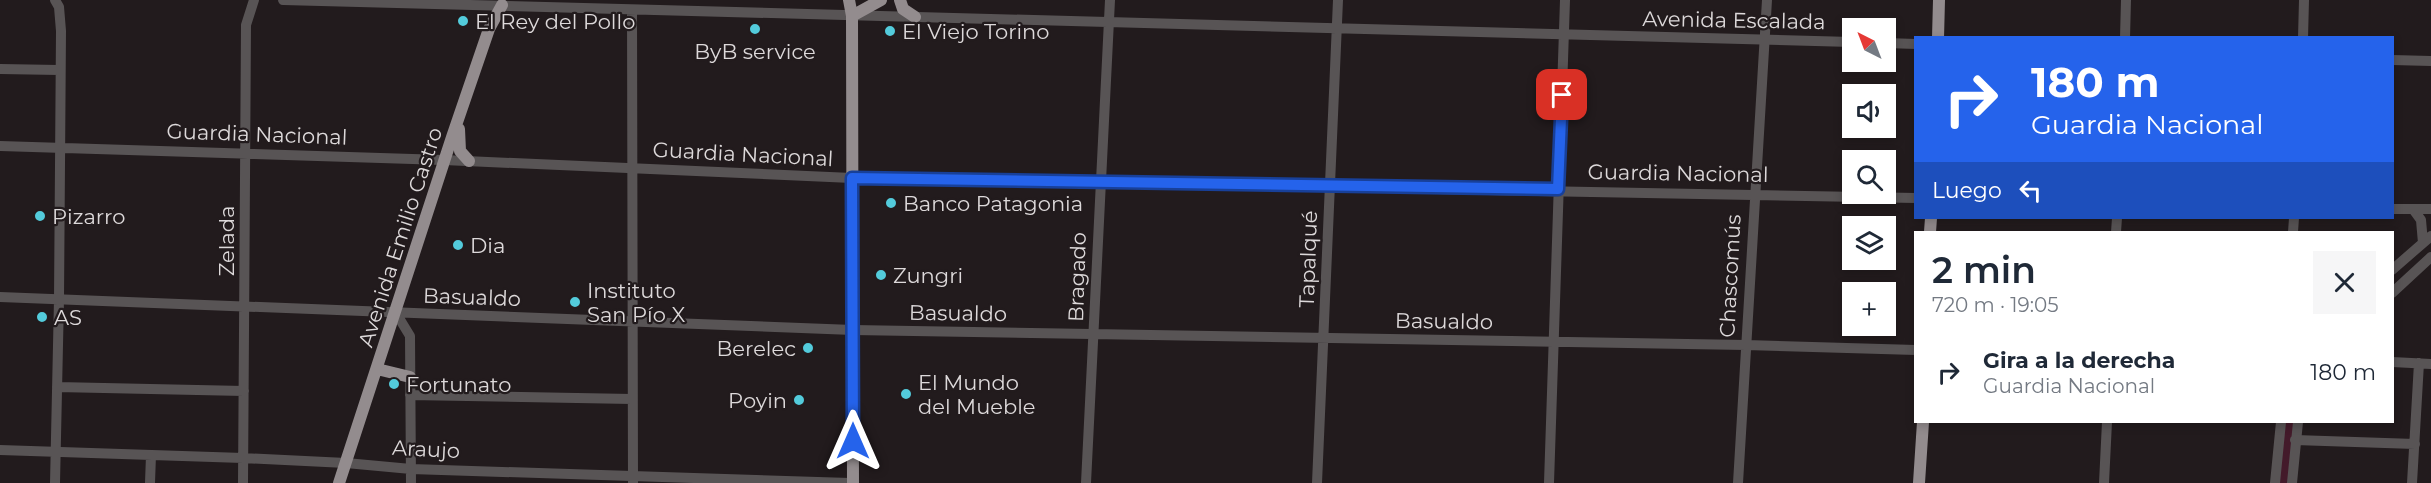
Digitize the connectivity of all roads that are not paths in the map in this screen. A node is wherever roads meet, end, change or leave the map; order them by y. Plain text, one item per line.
1 (55, 0) edge
2 (255, 0) edge
3 (283, 0) edge
4 (849, 0) edge
5 (881, 0) edge
6 (900, 0) edge
7 (1110, 0) edge
8 (1338, 0) edge
9 (1565, 0) edge
10 (1767, 0) edge
11 (1939, 0) edge
12 (2126, 0) edge
13 (2304, 0) edge
14 (504, 3) edge
15 (578, 4) edge
16 (632, 10) junction
17 (852, 16) junction
18 (915, 17) junction
19 (1109, 23) junction
20 (1338, 29) junction
21 (1564, 35) junction
22 (1938, 36) edge
23 (2125, 36) edge
24 (2303, 36) edge
25 (1766, 41) junction
26 (1842, 42) edge
27 (1896, 43) edge
28 (1914, 44) edge
29 (2394, 60) edge
30 (2431, 61) edge
31 (0, 69) edge
32 (59, 70) junction
33 (460, 115) junction
34 (0, 146) edge
35 (60, 147) junction
36 (245, 153) junction
37 (444, 160) junction
38 (470, 161) junction
39 (632, 168) junction
40 (852, 178) junction
41 (1100, 182) junction
42 (1330, 187) junction
43 (1558, 189) junction
44 (1754, 194) junction
45 (1914, 198) edge
46 (2394, 208) edge
47 (2413, 209) junction
48 (2431, 209) edge
49 (2427, 240) edge
50 (2431, 257) edge
51 (2394, 268) edge
52 (2394, 291) edge
53 (0, 297) edge
54 (59, 298) junction
55 (245, 306) junction
56 (396, 313) junction
57 (633, 322) junction
58 (853, 330) junction
59 (1094, 335) junction
60 (1325, 339) junction
61 (1554, 342) junction
62 (1746, 345) junction
63 (1914, 350) edge
64 (2394, 362) edge
65 (2419, 363) junction
66 (2431, 363) edge
67 (378, 369) junction
68 (410, 377) junction
69 (57, 387) junction
70 (244, 391) junction
71 (410, 395) junction
72 (632, 399) junction
73 (1923, 423) edge
74 (2107, 423) edge
75 (2281, 423) edge
76 (2298, 423) edge
77 (2295, 440) junction
78 (2415, 444) junction
79 (0, 450) edge
80 (56, 450) junction
81 (151, 455) junction
82 (243, 458) junction
83 (346, 463) junction
84 (411, 469) junction
85 (526, 478) edge
86 (633, 480) edge
87 (55, 483) edge
88 (150, 483) edge
89 (243, 483) edge
90 (339, 483) edge
91 (411, 483) edge
92 (851, 483) edge
93 (1086, 483) edge
94 (1317, 483) edge
95 (1549, 483) edge
96 (1738, 483) edge
97 (1919, 483) edge
98 (2104, 483) edge
99 (2275, 483) edge
100 (2292, 483) edge
101 (2412, 483) edge

1 - 32 street
2 - 36 street, Zelada
3 - 14 street, Avenida Escalada
4 - 17 main road
5 - 17 main road
6 - 18 main road
7 - 19 street, Bragado
8 - 20 street, Tapalqué
9 - 21 street
10 - 25 street, Chascomús
11 - 22 main road
12 - 23 street
13 - 24 street
14 - 15 street, Avenida Escalada
14 - 33 main road, Avenida Emilio Castro
15 - 16 street, Avenida Escalada
16 - 17 street, Avenida Escalada
16 - 39 street
17 - 18 street, Avenida Escalada
17 - 40 main road
18 - 19 street, Avenida Escalada
19 - 20 street, Avenida Escalada
19 - 41 street, Bragado
20 - 21 street, Avenida Escalada
20 - 42 street, Tapalqué
21 - 25 street, Avenida Escalada
21 - 43 street
25 - 26 street, Avenida Escalada
25 - 44 street, Chascomús
27 - 28 street
29 - 30 street
31 - 32 street
32 - 35 street
33 - 37 main road, Avenida Emilio Castro
33 - 38 main road
34 - 35 street, Guardia Nacional
35 - 36 street, Guardia Nacional
35 - 54 street
36 - 37 street, Guardia Nacional
36 - 55 street, Zelada
37 - 38 street, Guardia Nacional
37 - 56 main road, Avenida Emilio Castro
38 - 39 street, Guardia Nacional
39 - 40 street, Guardia Nacional
39 - 57 street
40 - 41 street, Guardia Nacional
40 - 58 main road
41 - 42 street, Guardia Nacional
41 - 59 street, Bragado
42 - 43 street, Guardia Nacional
42 - 60 street, Tapalqué
43 - 44 street, Guardia Nacional
43 - 61 street
44 - 45 street, Guardia Nacional
44 - 62 street, Chascomús
46 - 47 street
47 - 48 street
47 - 49 street
49 - 51 street
50 - 52 street
53 - 54 street, Basualdo
54 - 55 street, Basualdo
54 - 69 street
55 - 56 street, Basualdo
55 - 70 street, Zelada
56 - 57 street, Basualdo
56 - 67 main road, Avenida Emilio Castro
56 - 68 street
57 - 58 street, Basualdo
57 - 72 street
58 - 59 street, Basualdo
58 - 92 main road
59 - 60 street, Basualdo
59 - 93 street, Bragado
60 - 61 street, Basualdo
60 - 94 street, Tapalqué
61 - 62 street, Basualdo
61 - 95 street
62 - 63 street, Basualdo
62 - 96 street, Chascomús
64 - 65 street
65 - 66 street
65 - 78 street
67 - 68 main road
67 - 83 main road, Avenida Emilio Castro
68 - 71 street
69 - 70 street
69 - 80 street
70 - 82 street, Zelada
71 - 72 street
71 - 84 street
72 - 86 street
73 - 97 main road
74 - 98 street
75 - 99 street
76 - 77 street
77 - 78 street
77 - 100 street
78 - 101 street
79 - 80 street, Araujo
80 - 81 street, Araujo
80 - 87 street
81 - 82 street, Araujo
81 - 88 street
82 - 83 street, Araujo
82 - 89 street, Zelada
83 - 84 street, Araujo
83 - 90 main road, Avenida Emilio Castro
84 - 85 street, Araujo
84 - 91 street
85 - 86 street, Araujo
86 - 92 street, Araujo

